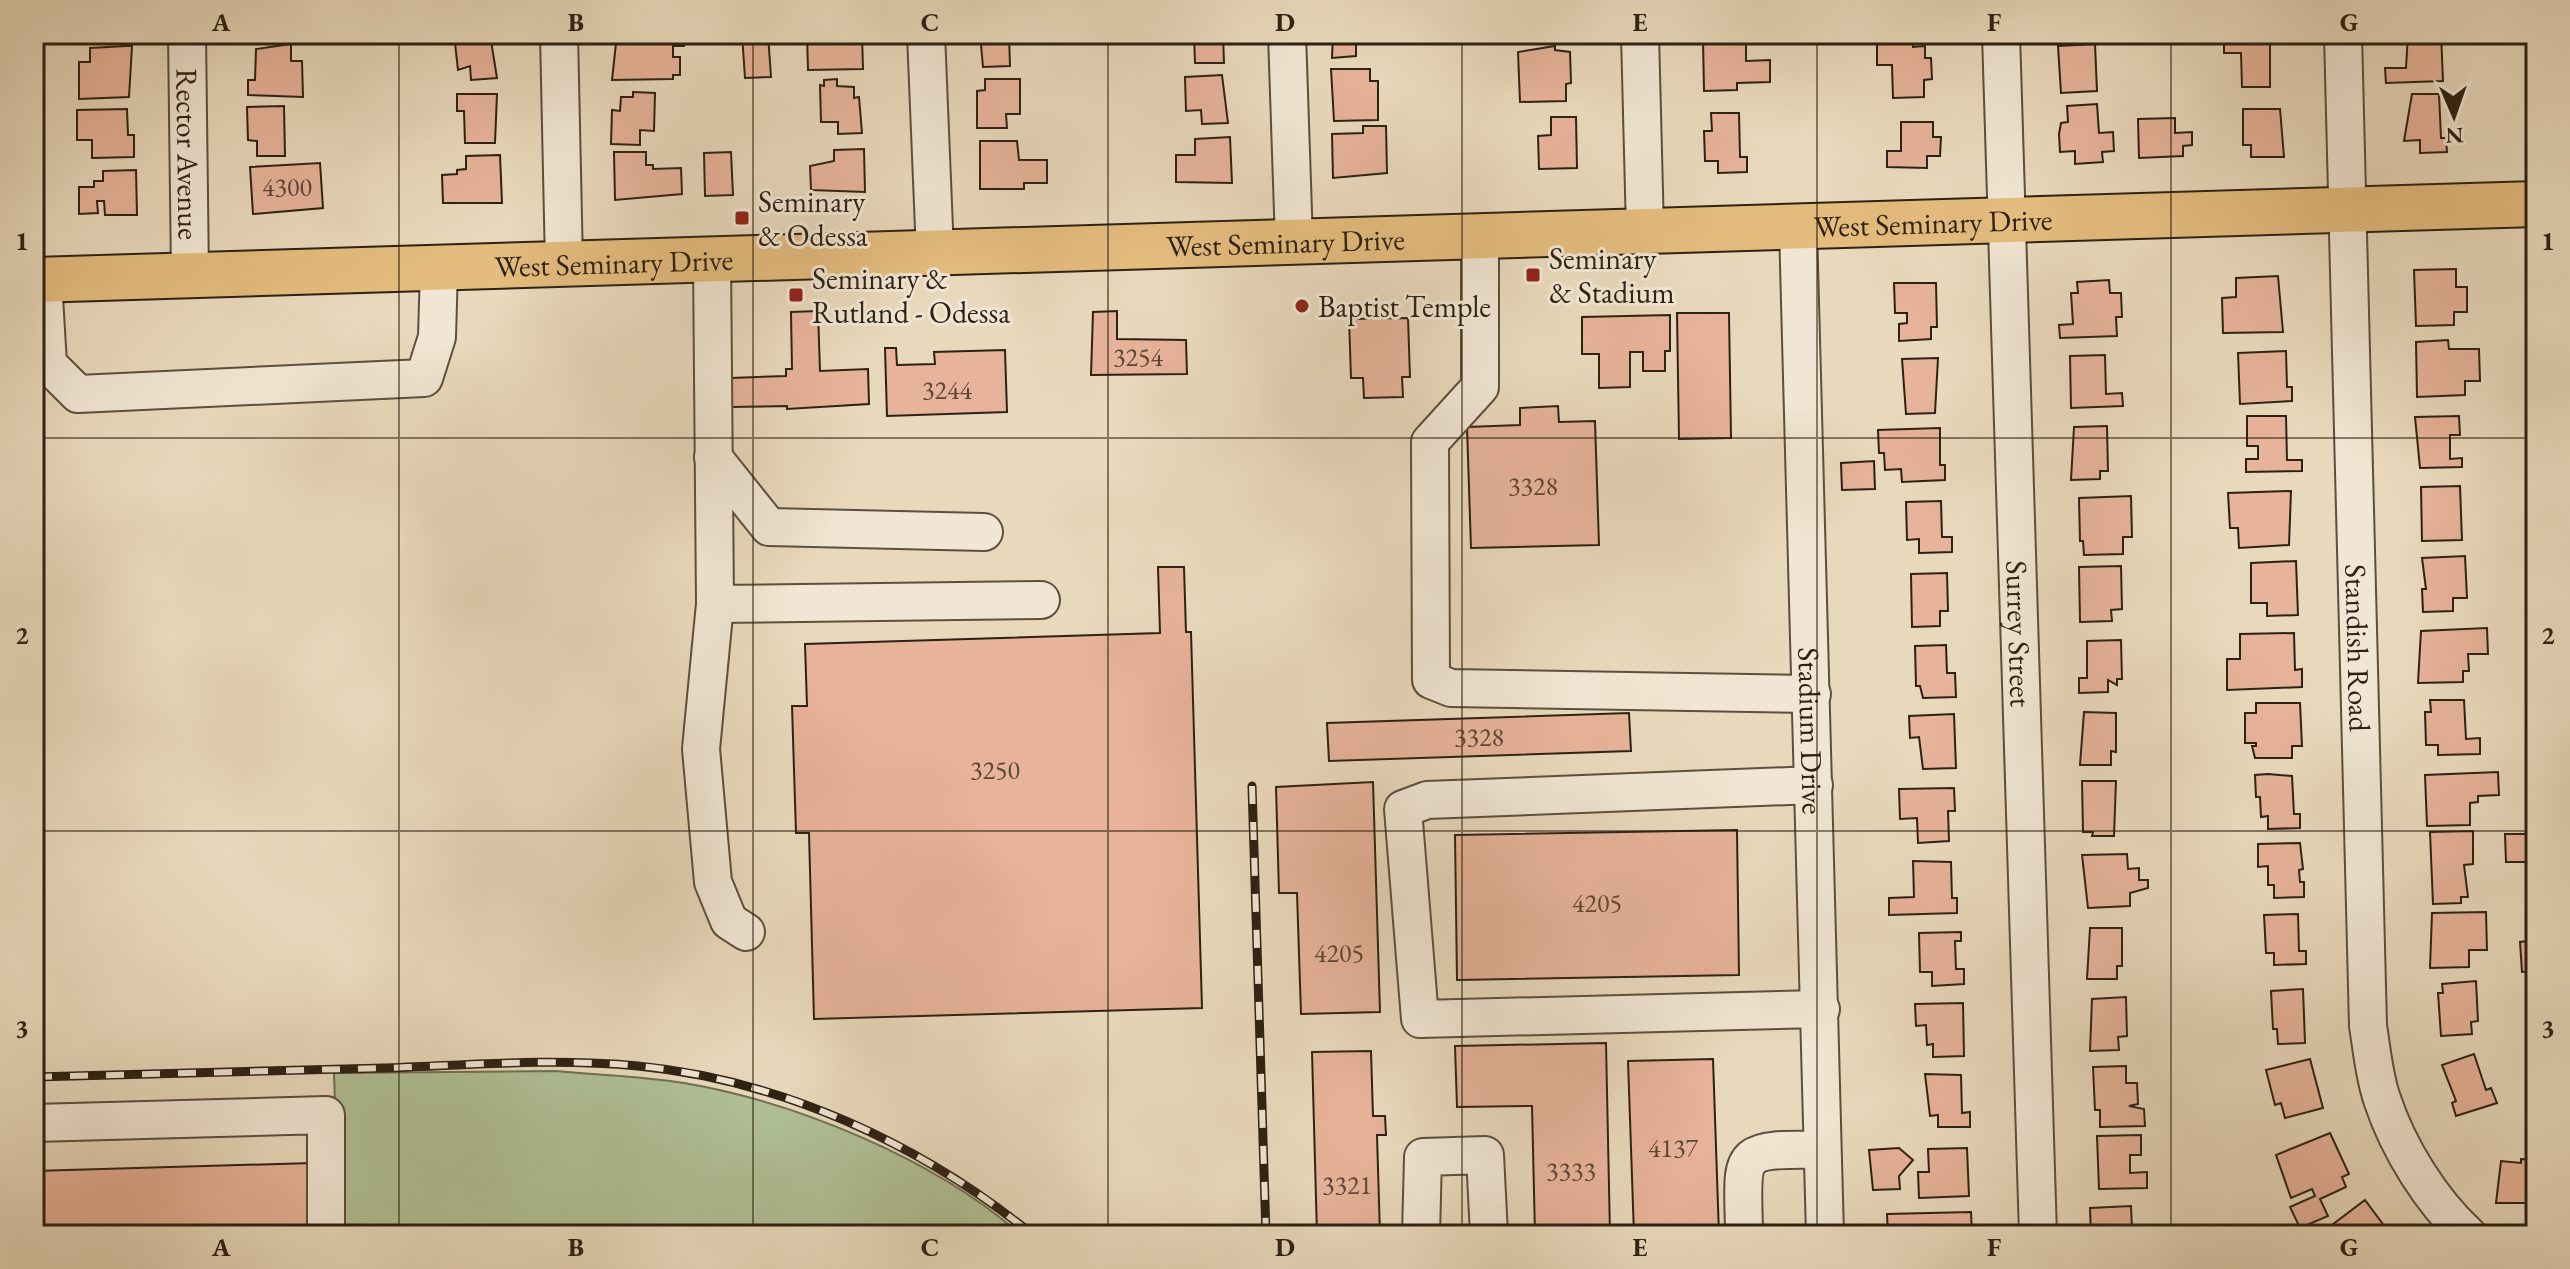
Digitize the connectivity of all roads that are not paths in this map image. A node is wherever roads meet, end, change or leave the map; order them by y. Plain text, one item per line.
1 (187, 34) edge
2 (559, 34) edge
3 (926, 34) edge
4 (1287, 34) edge
5 (1640, 34) edge
6 (2001, 34) edge
7 (2343, 34) edge
8 (2536, 204) edge
9 (2349, 210) junction
10 (2007, 220) junction
11 (1798, 227) junction
12 (1645, 231) junction
13 (1480, 236) junction
14 (1294, 242) junction
15 (935, 253) junction
16 (712, 259) junction
17 (564, 264) junction
18 (439, 268) junction
19 (190, 276) junction
20 (38, 280) edge
21 (713, 457) junction
22 (984, 532) dead end
23 (1041, 600) dead end
24 (715, 604) junction
25 (1812, 694) junction
26 (1814, 785) junction
27 (746, 932) dead end
28 (1821, 1009) junction
29 (34, 1123) edge
30 (1822, 1150) junction
31 (326, 1235) edge
32 (1421, 1235) edge
33 (1489, 1235) edge
34 (1744, 1235) edge
35 (1825, 1235) edge
36 (2038, 1235) edge
37 (2468, 1235) edge

1 - 19 street, Rector Avenue
2 - 17 street
3 - 15 street
4 - 14 street
5 - 12 street
6 - 10 street, Surrey Street
7 - 9 street, Standish Road
8 - 9 main road, West Seminary Drive
9 - 10 main road, West Seminary Drive
9 - 37 street, Standish Road
10 - 11 main road, West Seminary Drive
10 - 36 street, Surrey Street
11 - 12 main road, West Seminary Drive
11 - 25 street, Stadium Drive
12 - 13 main road, West Seminary Drive
13 - 14 main road, West Seminary Drive
13 - 25 street
14 - 15 main road, West Seminary Drive
15 - 16 main road, West Seminary Drive
16 - 17 main road, West Seminary Drive
16 - 21 street
17 - 18 main road, West Seminary Drive
18 - 19 main road, West Seminary Drive
18 - 20 street
19 - 20 main road, West Seminary Drive
21 - 22 street
21 - 24 street
23 - 24 street
24 - 27 street
25 - 26 street, Stadium Drive
26 - 28 street, Stadium Drive
26 - 28 street
28 - 30 street, Stadium Drive
29 - 31 street
30 - 34 street
30 - 35 street, Stadium Drive
32 - 33 street

